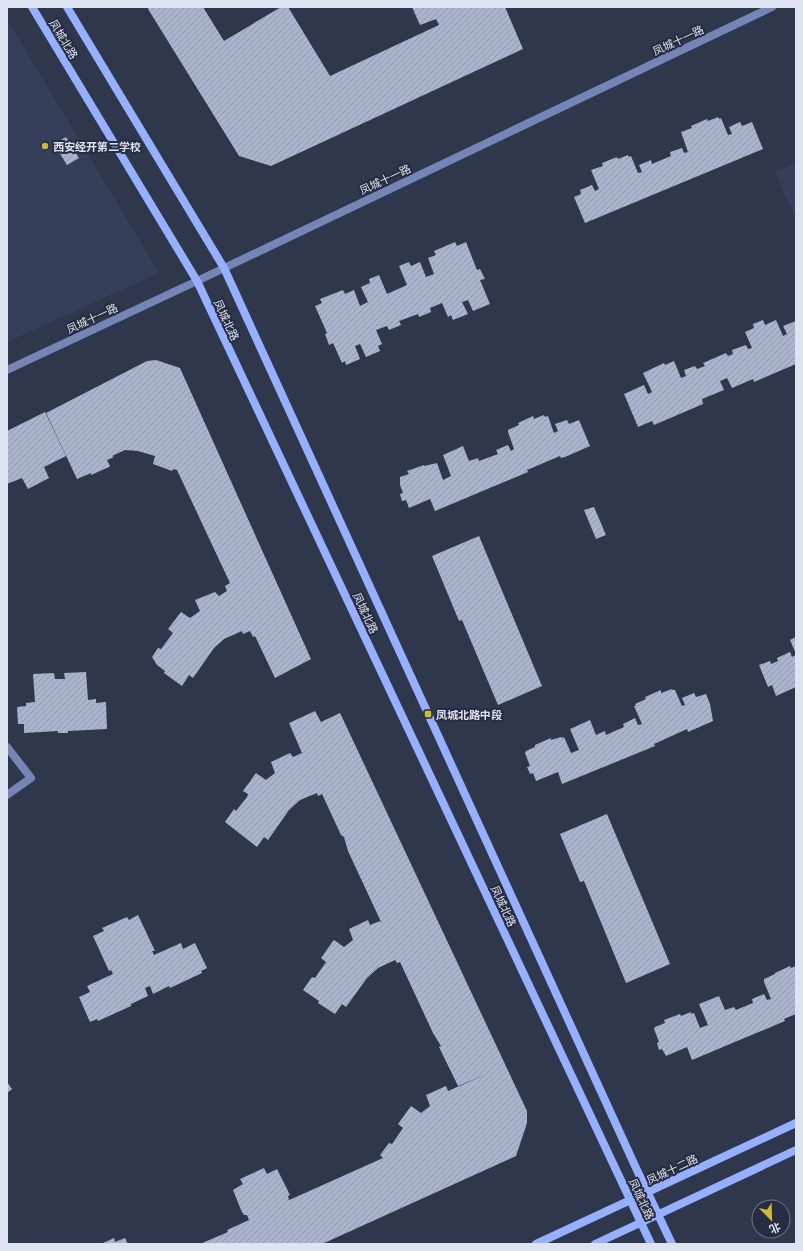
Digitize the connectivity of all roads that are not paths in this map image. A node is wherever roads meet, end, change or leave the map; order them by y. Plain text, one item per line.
1 (32, 7) edge
2 (67, 7) edge
3 (772, 7) edge
4 (224, 268) junction
5 (197, 282) junction
6 (7, 370) edge
7 (7, 747) edge
8 (7, 795) edge
9 (796, 1123) edge
10 (796, 1150) edge
11 (648, 1193) junction
12 (630, 1199) junction
13 (659, 1215) junction
14 (641, 1223) junction
15 (536, 1244) edge
16 (595, 1244) edge
17 (651, 1244) edge
18 (672, 1244) edge

1 - 5 main road, 凤城北路
2 - 4 main road, 凤城北路
3 - 4 street, 凤城十一路
4 - 5 street, 凤城十一路
4 - 11 main road, 凤城北路
5 - 6 street, 凤城十一路
5 - 12 main road, 凤城北路
7 - 8 street
9 - 11 main road, 凤城十二路
10 - 13 main road
11 - 12 main road, 凤城十二路
11 - 13 main road, 凤城北路
12 - 14 main road, 凤城北路
12 - 15 main road, 凤城十二路
13 - 14 main road
13 - 18 main road, 凤城北路
14 - 16 main road
14 - 17 main road, 凤城北路

